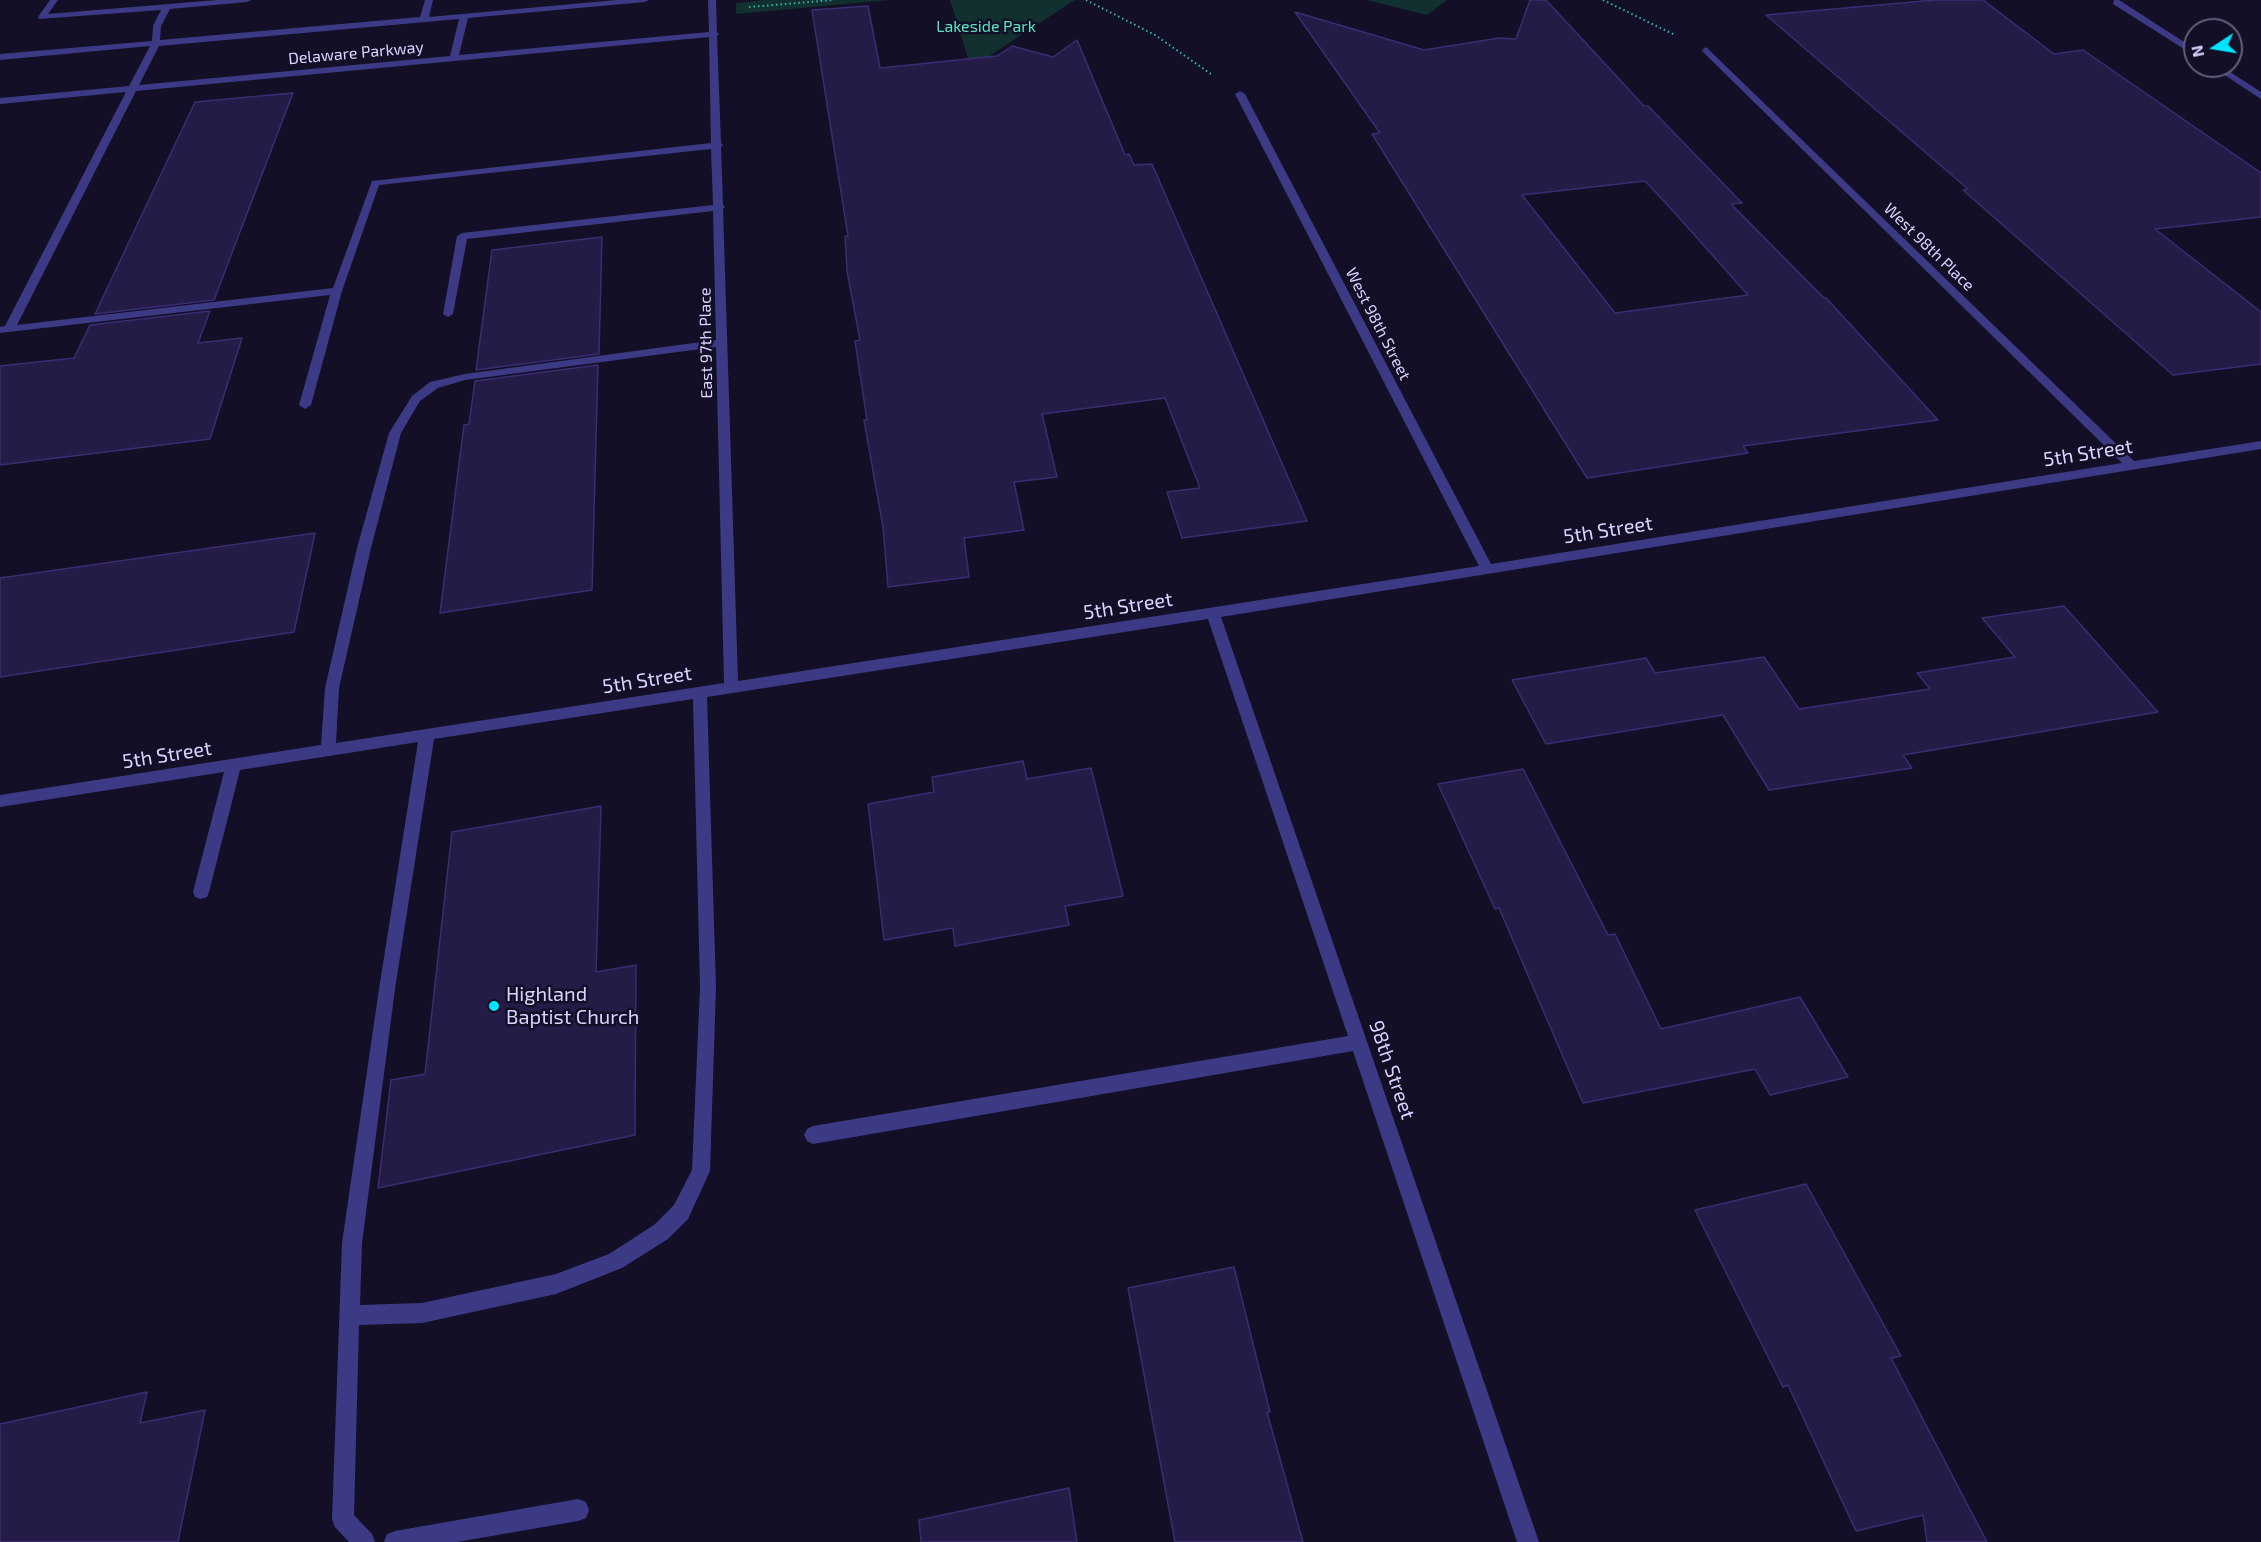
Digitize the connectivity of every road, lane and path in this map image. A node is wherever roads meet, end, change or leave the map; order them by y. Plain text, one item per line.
1 (54, 0) edge
2 (248, 0) edge
3 (429, 0) edge
4 (645, 0) edge
5 (833, 0) edge
6 (1086, 0) edge
7 (1603, 0) edge
8 (2116, 2) dead end
9 (712, 5) edge
10 (167, 7) junction
11 (464, 16) junction
12 (424, 20) junction
13 (716, 34) junction
14 (156, 43) junction
15 (2183, 45) edge
16 (1706, 50) joint
17 (0, 57) edge
18 (454, 58) junction
19 (2233, 78) edge
20 (132, 88) junction
21 (1240, 94) joint
22 (2261, 96) edge
23 (0, 101) edge
24 (718, 145) junction
25 (720, 207) junction
26 (337, 291) junction
27 (448, 314) dead end
28 (5, 329) edge
29 (722, 343) junction
30 (305, 405) dead end
31 (2261, 445) edge
32 (2131, 465) junction
33 (1486, 569) junction
34 (1213, 613) junction
35 (731, 686) junction
36 (700, 691) junction
37 (427, 734) junction
38 (328, 749) junction
39 (234, 764) junction
40 (0, 801) edge
41 (201, 891) dead end
42 (1359, 1042) junction
43 (813, 1135) dead end
44 (350, 1315) junction
45 (578, 1510) dead end
46 (364, 1542) edge
47 (395, 1542) edge
48 (1528, 1542) edge

1 - 10 street
2 - 10 street
3 - 12 street
4 - 11 street, Delaware Parkway
5 - 9 path
6 - 21 path
7 - 16 path
8 - 15 street
9 - 13 street, East 97th Place
10 - 14 street
11 - 12 street, Delaware Parkway
11 - 18 street
12 - 14 street, Delaware Parkway
13 - 18 street, Delaware Parkway
13 - 24 street, East 97th Place
14 - 17 street, Delaware Parkway
14 - 20 street
16 - 32 street, West 98th Place
18 - 20 street, Delaware Parkway
19 - 22 street
20 - 23 street, Delaware Parkway
20 - 28 street
21 - 33 street, West 98th Street
24 - 25 street, East 97th Place
24 - 26 street
25 - 27 street
25 - 29 street, East 97th Place
26 - 28 street
26 - 30 street
29 - 35 street, East 97th Place
29 - 38 street
31 - 32 street, 5th Street
32 - 33 street, 5th Street
33 - 34 street, 5th Street
34 - 35 street, 5th Street
34 - 42 street, 98th Street
35 - 36 street, 5th Street
36 - 37 street, 5th Street
36 - 44 street
37 - 38 street, 5th Street
37 - 44 street
38 - 39 street, 5th Street
39 - 40 street, 5th Street
39 - 41 street
42 - 43 street
42 - 48 street, 98th Street
44 - 46 street
45 - 47 street

